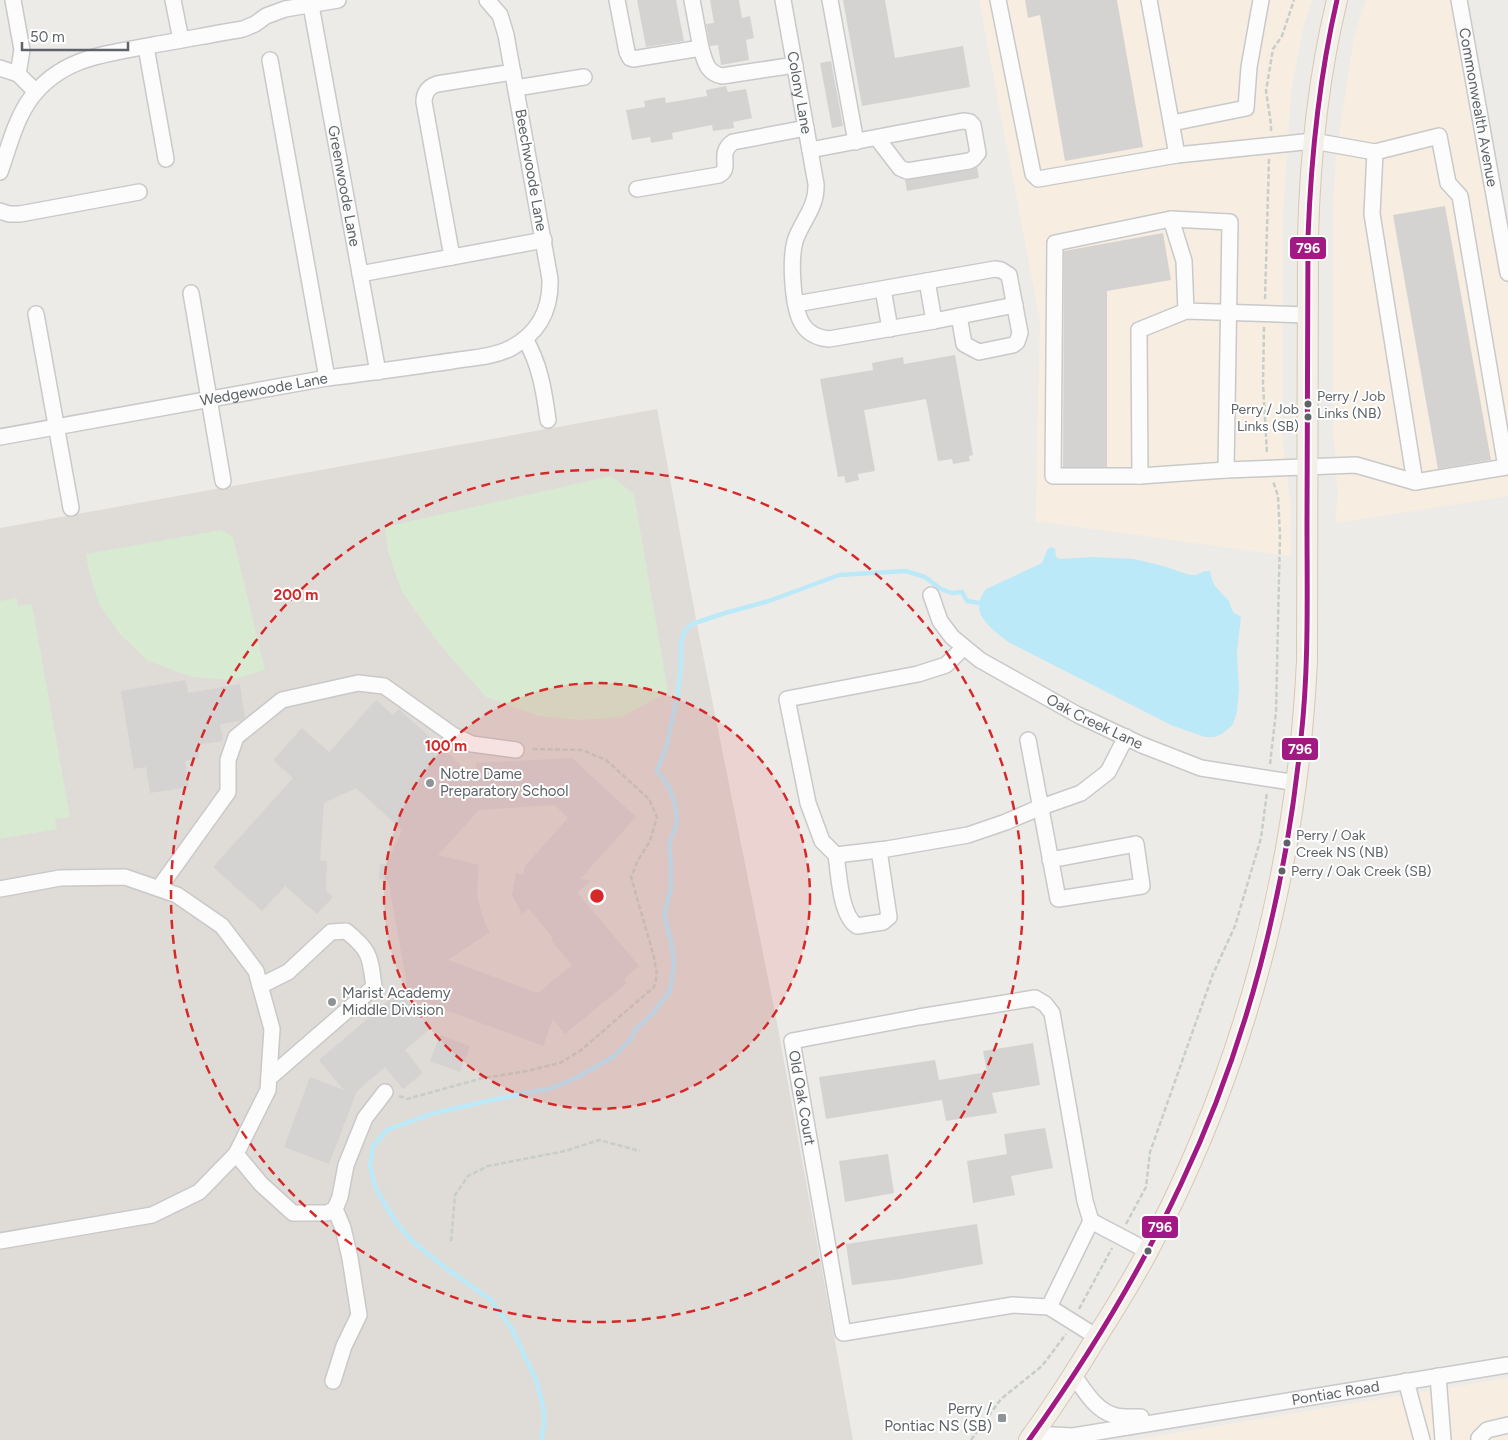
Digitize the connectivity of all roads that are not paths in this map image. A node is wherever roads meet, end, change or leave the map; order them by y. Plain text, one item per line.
1 (13, 0) edge
2 (173, 0) edge
3 (338, 0) edge
4 (488, 0) edge
5 (618, 0) edge
6 (692, 0) edge
7 (783, 0) edge
8 (830, 0) edge
9 (998, 0) edge
10 (1149, 0) edge
11 (1261, 0) edge
12 (1337, 0) edge
13 (1459, 0) edge
14 (311, 2) edge
15 (181, 40) junction
16 (146, 47) junction
17 (701, 48) junction
18 (270, 60) dead end
19 (795, 65) junction
20 (0, 68) edge
21 (513, 72) junction
22 (18, 74) junction
23 (584, 77) dead end
24 (516, 88) junction
25 (36, 92) junction
26 (1172, 123) junction
27 (806, 128) junction
28 (877, 138) junction
29 (1313, 141) junction
30 (856, 142) junction
31 (810, 150) junction
32 (1375, 152) junction
33 (1178, 155) junction
34 (166, 158) dead end
35 (0, 172) edge
36 (637, 189) dead end
37 (139, 192) dead end
38 (0, 211) edge
39 (1171, 219) junction
40 (544, 240) junction
41 (452, 257) junction
42 (1508, 273) edge
43 (360, 274) junction
44 (927, 281) junction
45 (883, 289) junction
46 (191, 293) dead end
47 (796, 304) junction
48 (1015, 305) junction
49 (1186, 311) junction
50 (1228, 312) junction
51 (36, 314) dead end
52 (1308, 315) junction
53 (959, 316) junction
54 (934, 322) junction
55 (890, 329) junction
56 (525, 339) junction
57 (378, 372) junction
58 (327, 378) junction
59 (209, 400) junction
60 (548, 420) dead end
61 (56, 427) junction
62 (0, 437) edge
63 (1308, 466) junction
64 (1226, 470) junction
65 (1140, 476) junction
66 (223, 481) dead end
67 (1415, 482) junction
68 (71, 508) dead end
69 (931, 595) dead end
70 (964, 647) junction
71 (1126, 738) junction
72 (1028, 740) dead end
73 (516, 750) road end
74 (1297, 783) junction
75 (1039, 808) junction
76 (878, 850) junction
77 (836, 855) junction
78 (1050, 860) junction
79 (159, 888) junction
80 (0, 889) edge
81 (260, 986) junction
82 (269, 1078) junction
83 (385, 1092) road end
84 (236, 1154) junction
85 (335, 1209) junction
86 (1092, 1221) junction
87 (0, 1241) edge
88 (1148, 1251) junction
89 (1050, 1307) junction
90 (1097, 1337) junction
91 (1508, 1364) edge
92 (1074, 1375) junction
93 (1438, 1376) junction
94 (333, 1381) dead end
95 (1406, 1381) junction
96 (1162, 1421) junction
97 (1508, 1425) edge
98 (1120, 1434) edge
99 (1031, 1437) edge
100 (1422, 1440) edge
101 (1443, 1440) edge
102 (1480, 1440) edge

1 - 22 street
2 - 15 street
3 - 14 street
4 - 21 street, Beechwoode Lane
5 - 17 street
6 - 17 street
7 - 19 street, Colony Lane
8 - 30 street
9 - 33 street
10 - 26 street
11 - 26 street
12 - 29 main road
13 - 42 street, Commonwealth Avenue
14 - 15 street
14 - 43 street, Greenwoode Lane
15 - 16 street
16 - 25 street
16 - 34 street
17 - 19 street
18 - 58 street
19 - 27 street, Colony Lane
20 - 22 street
21 - 24 street, Beechwoode Lane
21 - 41 street
22 - 25 street
23 - 24 street
24 - 40 street, Beechwoode Lane
25 - 35 street
26 - 33 street
27 - 31 street, Colony Lane
27 - 36 street
28 - 28 street
28 - 30 street
29 - 32 street
29 - 33 street
29 - 52 main road
30 - 31 street
31 - 47 street, Colony Lane
32 - 67 street
32 - 67 street
37 - 38 street
39 - 49 street
39 - 50 street
39 - 65 street
40 - 41 street
40 - 56 street, Beechwoode Lane
41 - 43 street
43 - 57 street, Greenwoode Lane
44 - 45 street
44 - 48 street
44 - 54 street
45 - 47 street
45 - 55 street
46 - 59 street
47 - 55 street
48 - 53 street
48 - 53 street
49 - 50 street
49 - 65 street
50 - 52 street
50 - 64 street
51 - 61 street
52 - 63 main road
53 - 54 street
54 - 55 street
56 - 57 street, Wedgewoode Lane
56 - 60 street
57 - 58 street, Wedgewoode Lane
58 - 59 street, Wedgewoode Lane
59 - 61 street, Wedgewoode Lane
59 - 66 street
61 - 62 street, Wedgewoode Lane
61 - 68 street
63 - 64 street
63 - 67 street
63 - 74 main road
64 - 65 street
69 - 70 street, Oak Creek Lane
70 - 71 street, Oak Creek Lane
70 - 77 street
71 - 74 street, Oak Creek Lane
71 - 75 street
72 - 75 street
73 - 79 street
74 - 88 main road
75 - 76 street
75 - 78 street
76 - 77 street
76 - 77 street
78 - 78 street
79 - 80 street
79 - 81 street
81 - 82 street
81 - 82 street
82 - 84 street
83 - 85 street
84 - 85 street
84 - 87 street
85 - 94 street
86 - 88 street
86 - 89 street
86 - 89 street, Old Oak Court
88 - 90 main road
89 - 90 street
90 - 92 main road
91 - 93 street, Pontiac Road
92 - 96 street, Pontiac Road
92 - 99 main road
93 - 95 street, Pontiac Road
93 - 101 street
95 - 96 street, Pontiac Road
95 - 100 street
96 - 98 street, Pontiac Road
97 - 102 street
98 - 99 street, Pontiac Road

